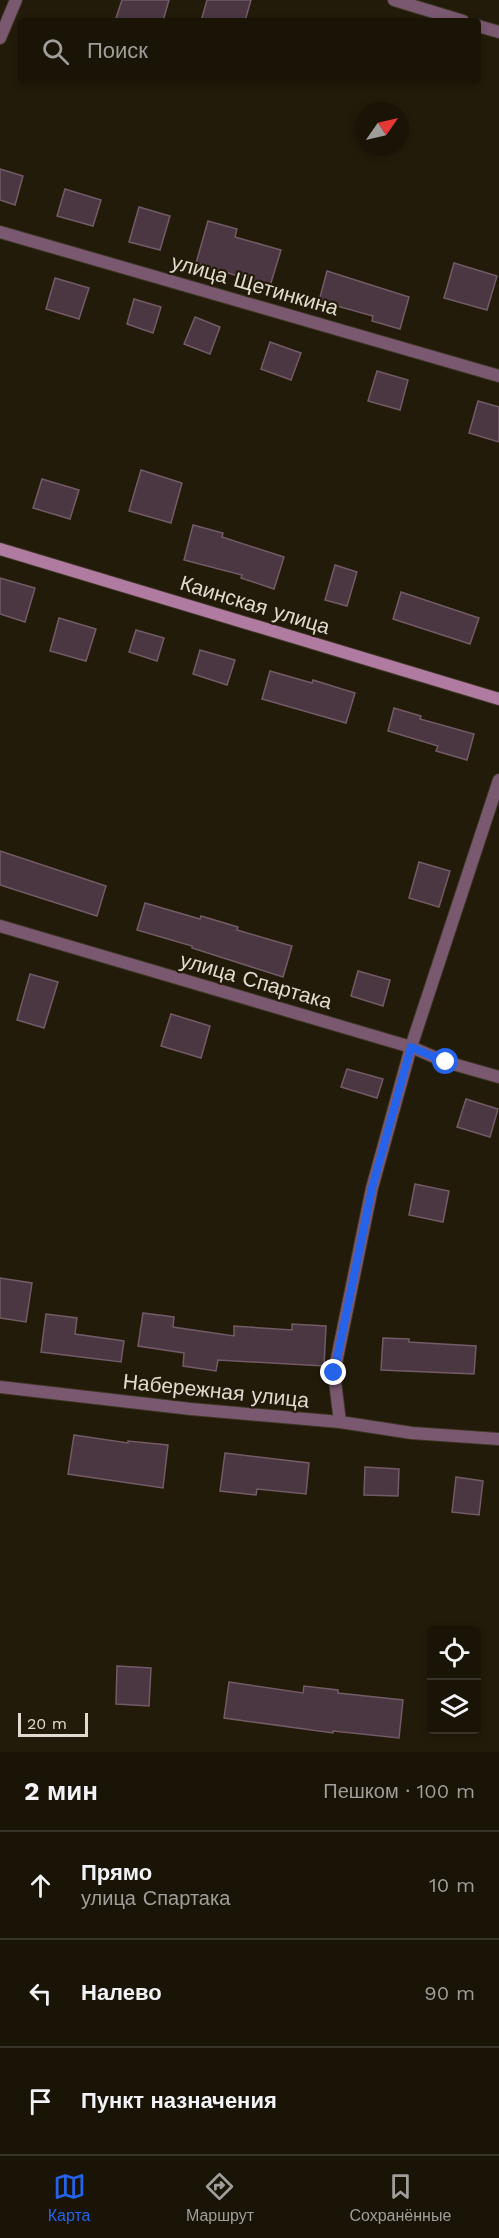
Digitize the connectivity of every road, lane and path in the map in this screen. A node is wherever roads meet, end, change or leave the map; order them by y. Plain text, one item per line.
1 (16, 0) edge
2 (394, 0) edge
3 (453, 18) edge
4 (481, 27) edge
5 (499, 32) edge
6 (0, 38) edge
7 (0, 232) edge
8 (499, 376) edge
9 (0, 549) edge
10 (499, 699) edge
11 (499, 780) edge
12 (0, 926) edge
13 (411, 1047) junction
14 (499, 1077) edge
15 (0, 1387) edge
16 (340, 1422) junction
17 (499, 1439) edge

1 - 6 street
2 - 3 street
4 - 5 street
7 - 8 street, улица Щетинкина
9 - 10 main road, Каинская улица
11 - 13 street
12 - 13 street, улица Спартака
13 - 14 street, улица Спартака
13 - 16 street
15 - 16 street, Набережная улица
16 - 17 street, Набережная улица

